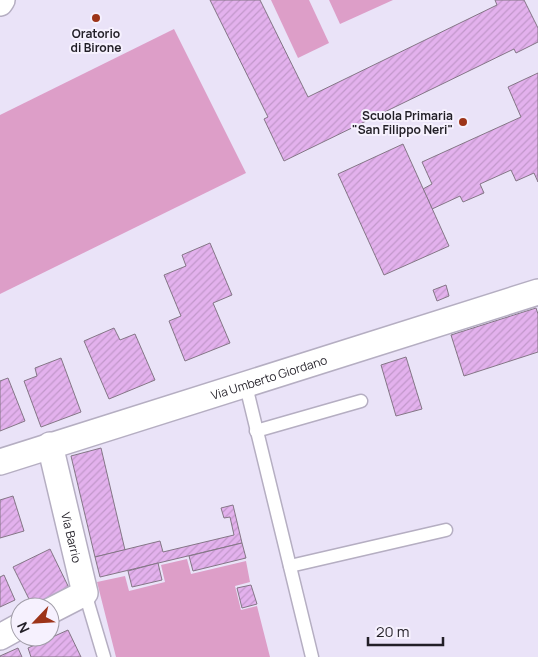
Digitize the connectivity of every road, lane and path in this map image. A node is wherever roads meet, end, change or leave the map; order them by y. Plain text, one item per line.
1 (2, 0) edge
2 (0, 3) edge
3 (538, 292) edge
4 (246, 386) junction
5 (361, 401) dead end
6 (256, 431) junction
7 (50, 445) junction
8 (0, 462) edge
9 (446, 530) dead end
10 (290, 566) junction
11 (85, 593) junction
12 (60, 606) edge
13 (104, 657) edge
14 (312, 657) edge

1 - 2 street
3 - 4 street, Via Umberto Giordano
4 - 6 lane
4 - 7 street, Via Umberto Giordano
5 - 6 lane
6 - 10 lane
7 - 8 street, Via Umberto Giordano
7 - 11 street, Via Barrio
9 - 10 lane
10 - 14 lane
11 - 12 street
11 - 13 lane

